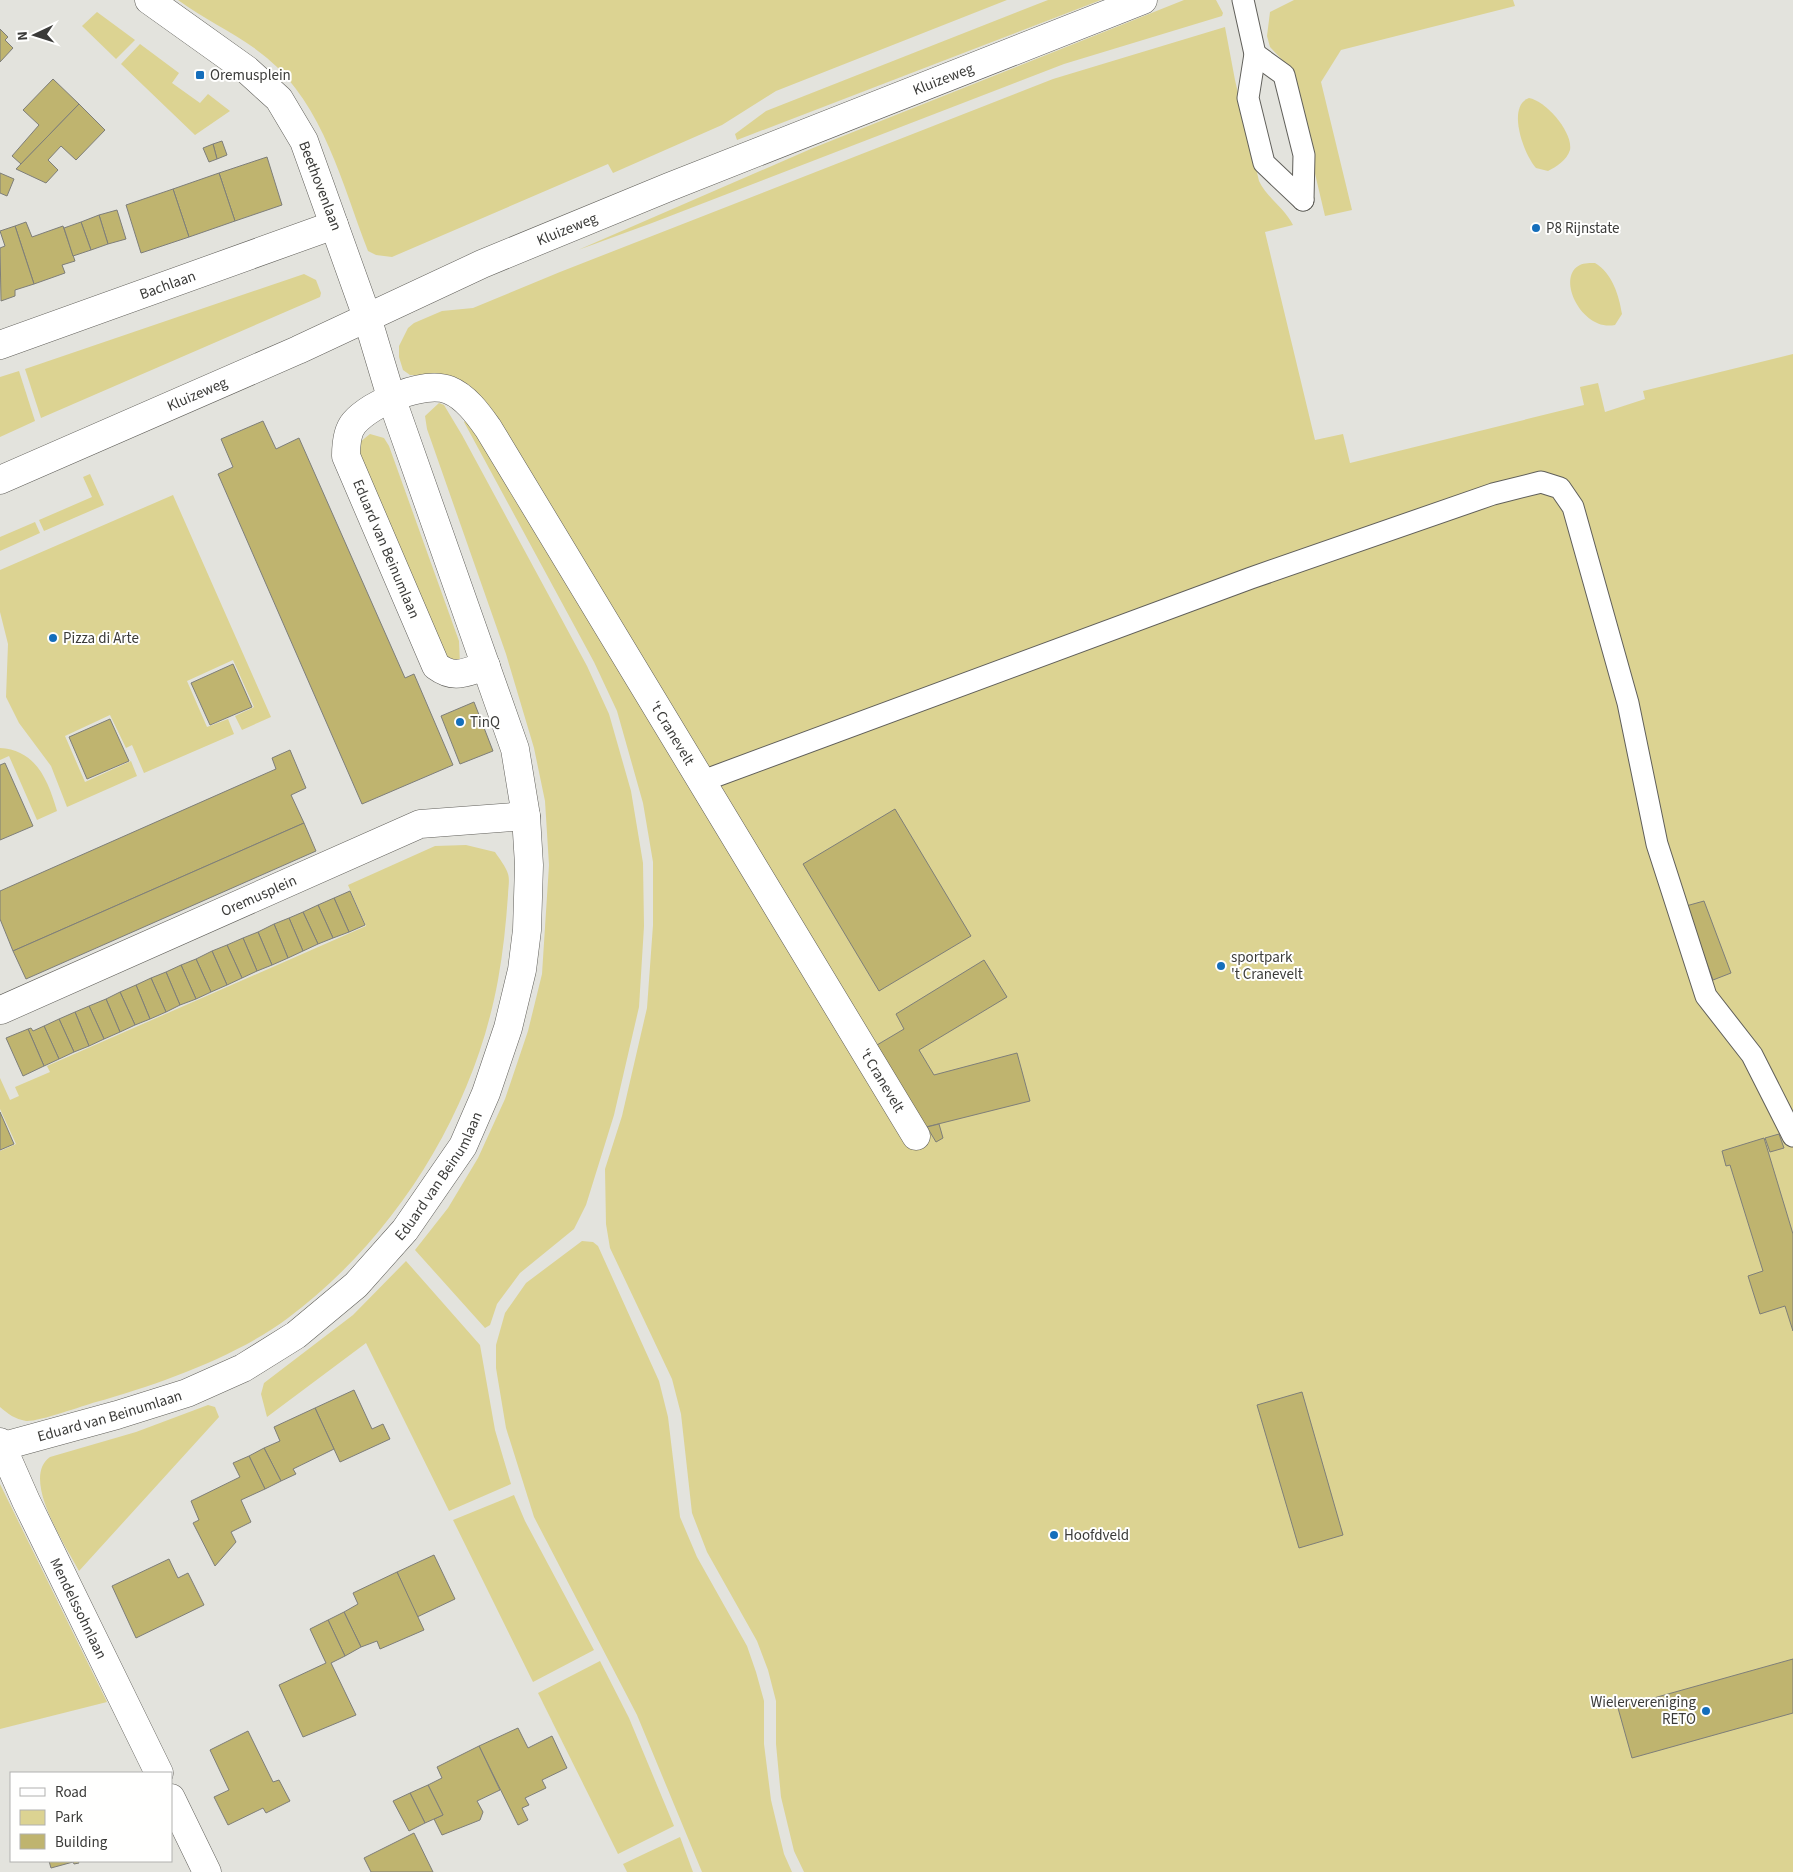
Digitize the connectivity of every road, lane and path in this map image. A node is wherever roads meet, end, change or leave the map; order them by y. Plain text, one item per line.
1 (150, 0) edge
2 (1143, 0) edge
3 (1243, 0) edge
4 (1255, 54) junction
5 (334, 225) junction
6 (367, 317) junction
7 (0, 345) edge
8 (392, 397) junction
9 (0, 480) edge
10 (486, 666) junction
11 (700, 782) junction
12 (526, 816) junction
13 (1, 1010) dead end
14 (916, 1136) dead end
15 (1793, 1136) edge
16 (1, 1445) edge
17 (159, 1772) edge
18 (172, 1800) edge
19 (207, 1872) edge

1 - 5 street, Beethovenlaan
2 - 6 street, Kluizeweg
3 - 4 lane
4 - 4 lane
5 - 6 street, Beethovenlaan
5 - 7 street, Bachlaan
6 - 8 street, Eduard van Beinumlaan
6 - 9 street, Kluizeweg
8 - 10 street, Eduard van Beinumlaan
8 - 10 street, Eduard van Beinumlaan
8 - 11 street, 't Cranevelt
10 - 12 street, Eduard van Beinumlaan
11 - 14 street, 't Cranevelt
11 - 15 lane
12 - 13 street, Oremusplein
12 - 16 street, Eduard van Beinumlaan
16 - 17 street, Mendelssohnlaan
18 - 19 street

